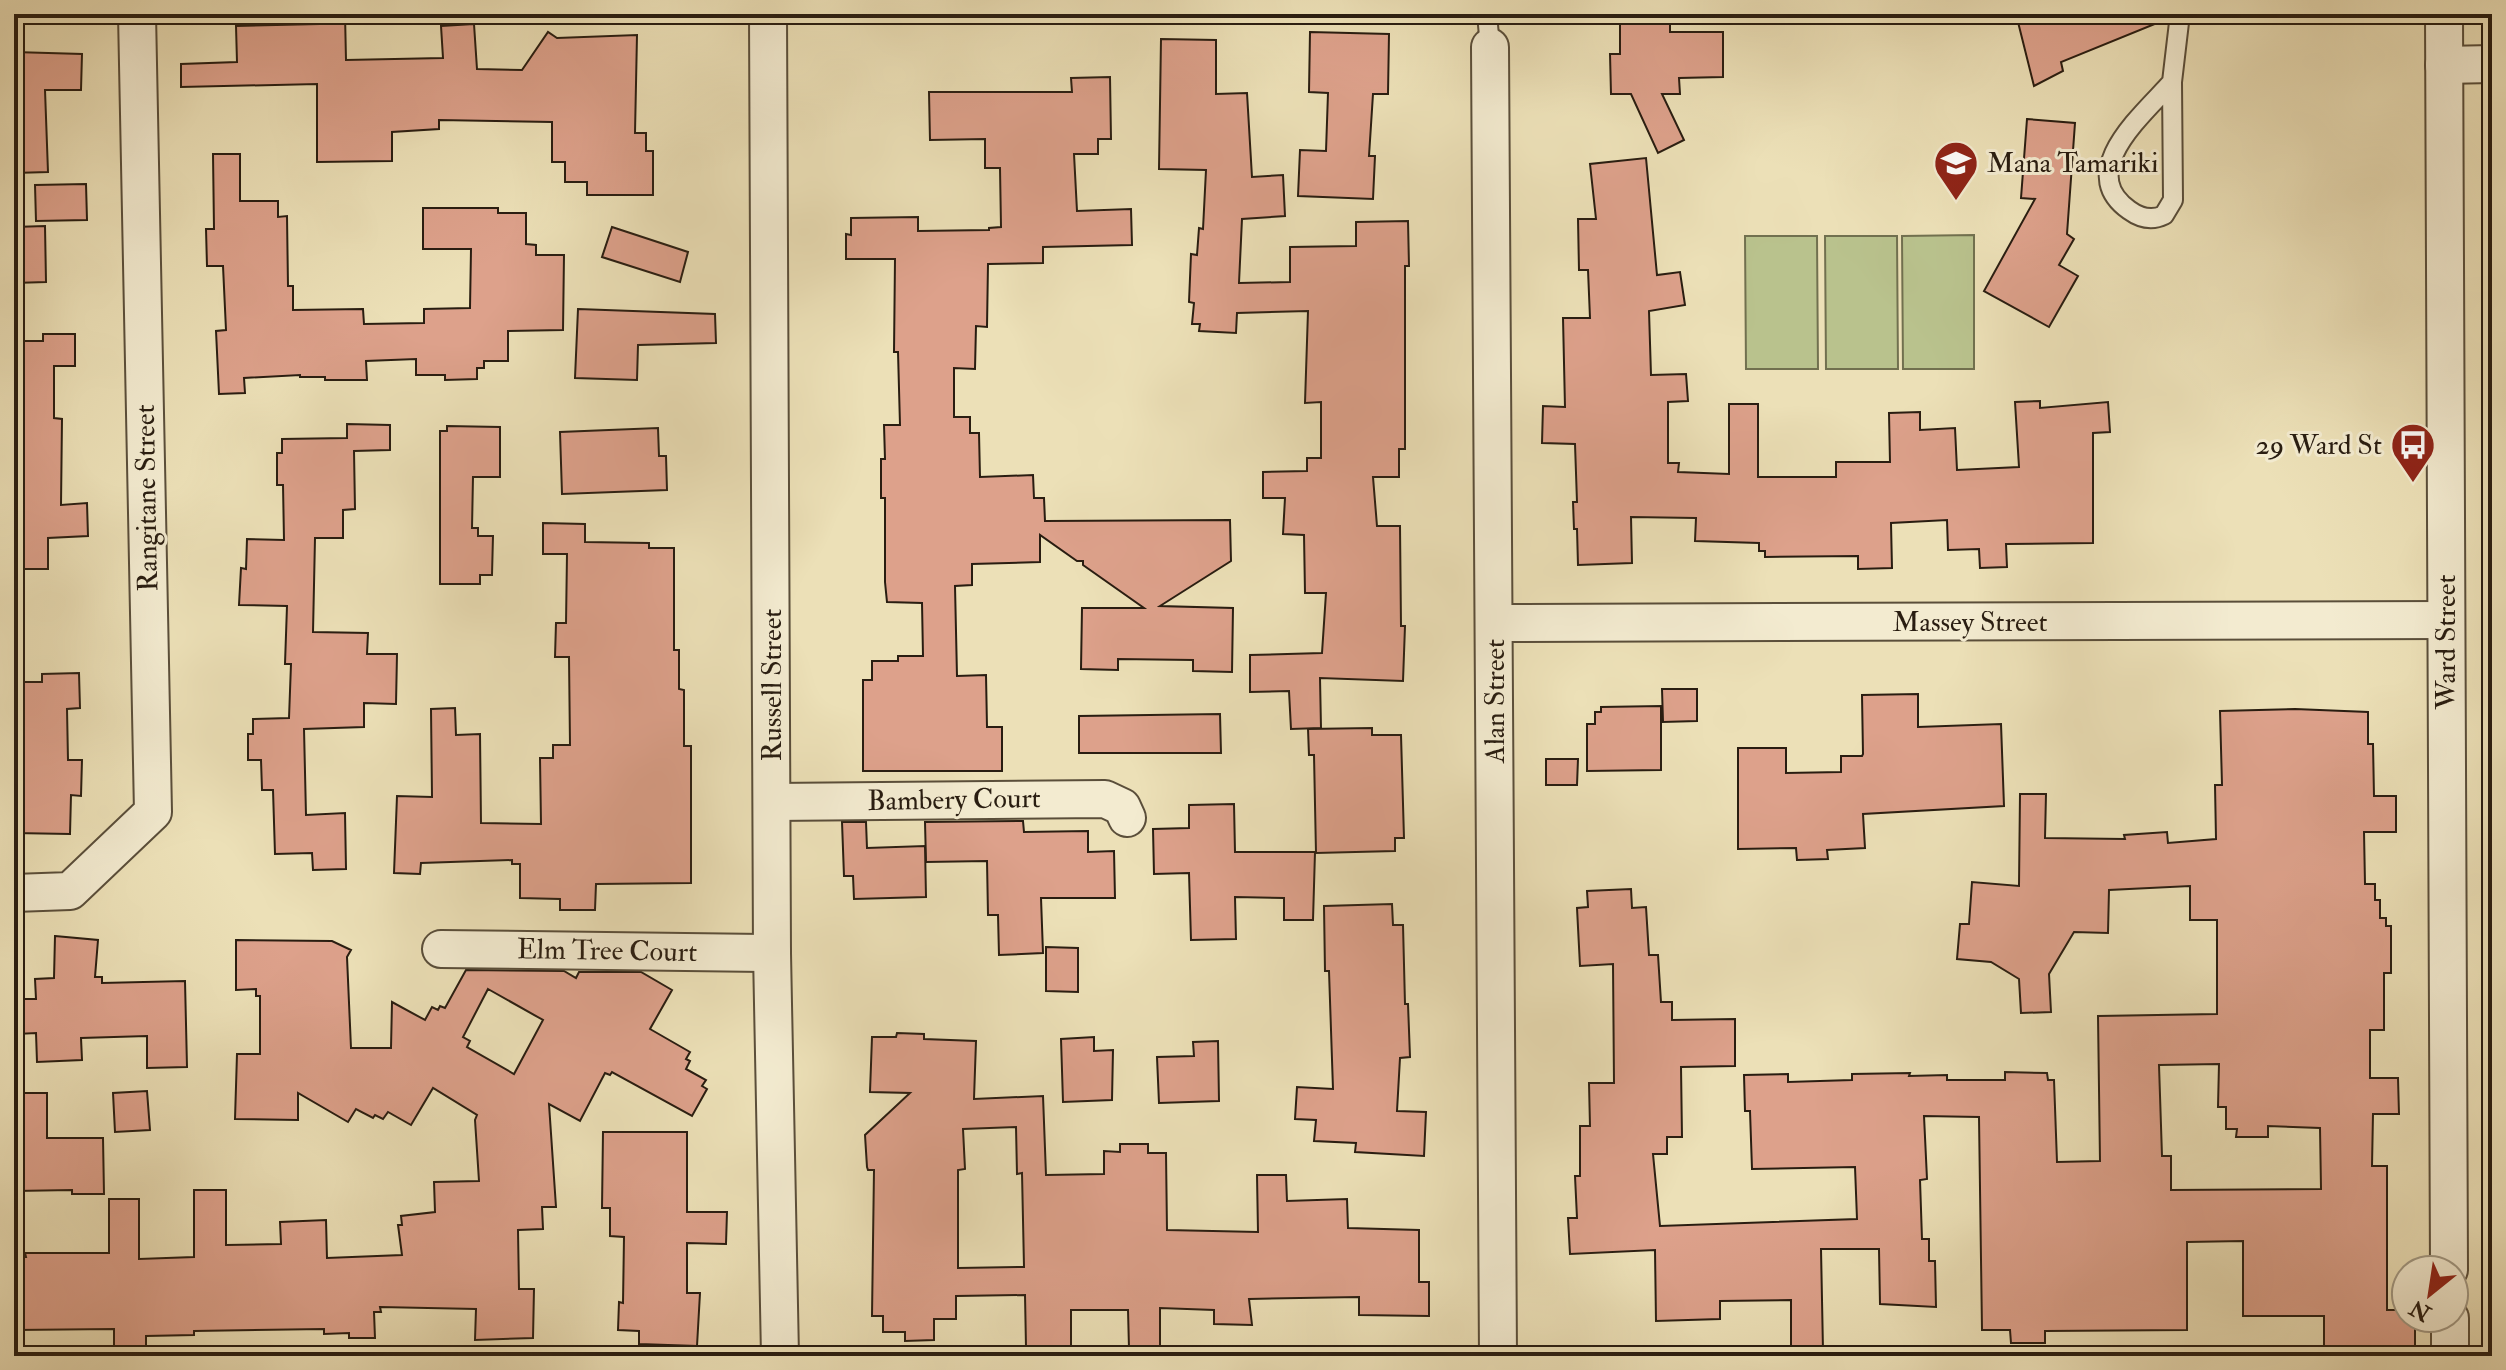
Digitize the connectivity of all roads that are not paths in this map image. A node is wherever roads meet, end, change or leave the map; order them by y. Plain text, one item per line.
1 (137, 14) edge
2 (768, 14) edge
3 (2180, 14) edge
4 (2444, 14) edge
5 (1488, 30) edge
6 (2492, 64) edge
7 (2444, 65) junction
8 (2172, 82) junction
9 (2446, 620) junction
10 (1495, 623) junction
11 (773, 802) junction
12 (1127, 818) dead end
13 (14, 893) edge
14 (441, 949) dead end
15 (772, 953) junction
16 (2449, 1254) edge
17 (2450, 1334) edge
18 (780, 1356) edge
19 (1498, 1356) edge
20 (2450, 1356) edge

1 - 13 street, Rangitane Street
2 - 11 street, Russell Street
3 - 8 lane
4 - 7 street, Ward Street
5 - 10 street, Alan Street
6 - 7 street
7 - 9 street, Ward Street
8 - 8 lane
9 - 10 street, Massey Street
9 - 16 street, Ward Street
10 - 19 street, Alan Street
11 - 12 street, Bambery Court
11 - 15 street, Russell Street
14 - 15 street, Elm Tree Court
15 - 18 street, Russell Street
17 - 20 street

